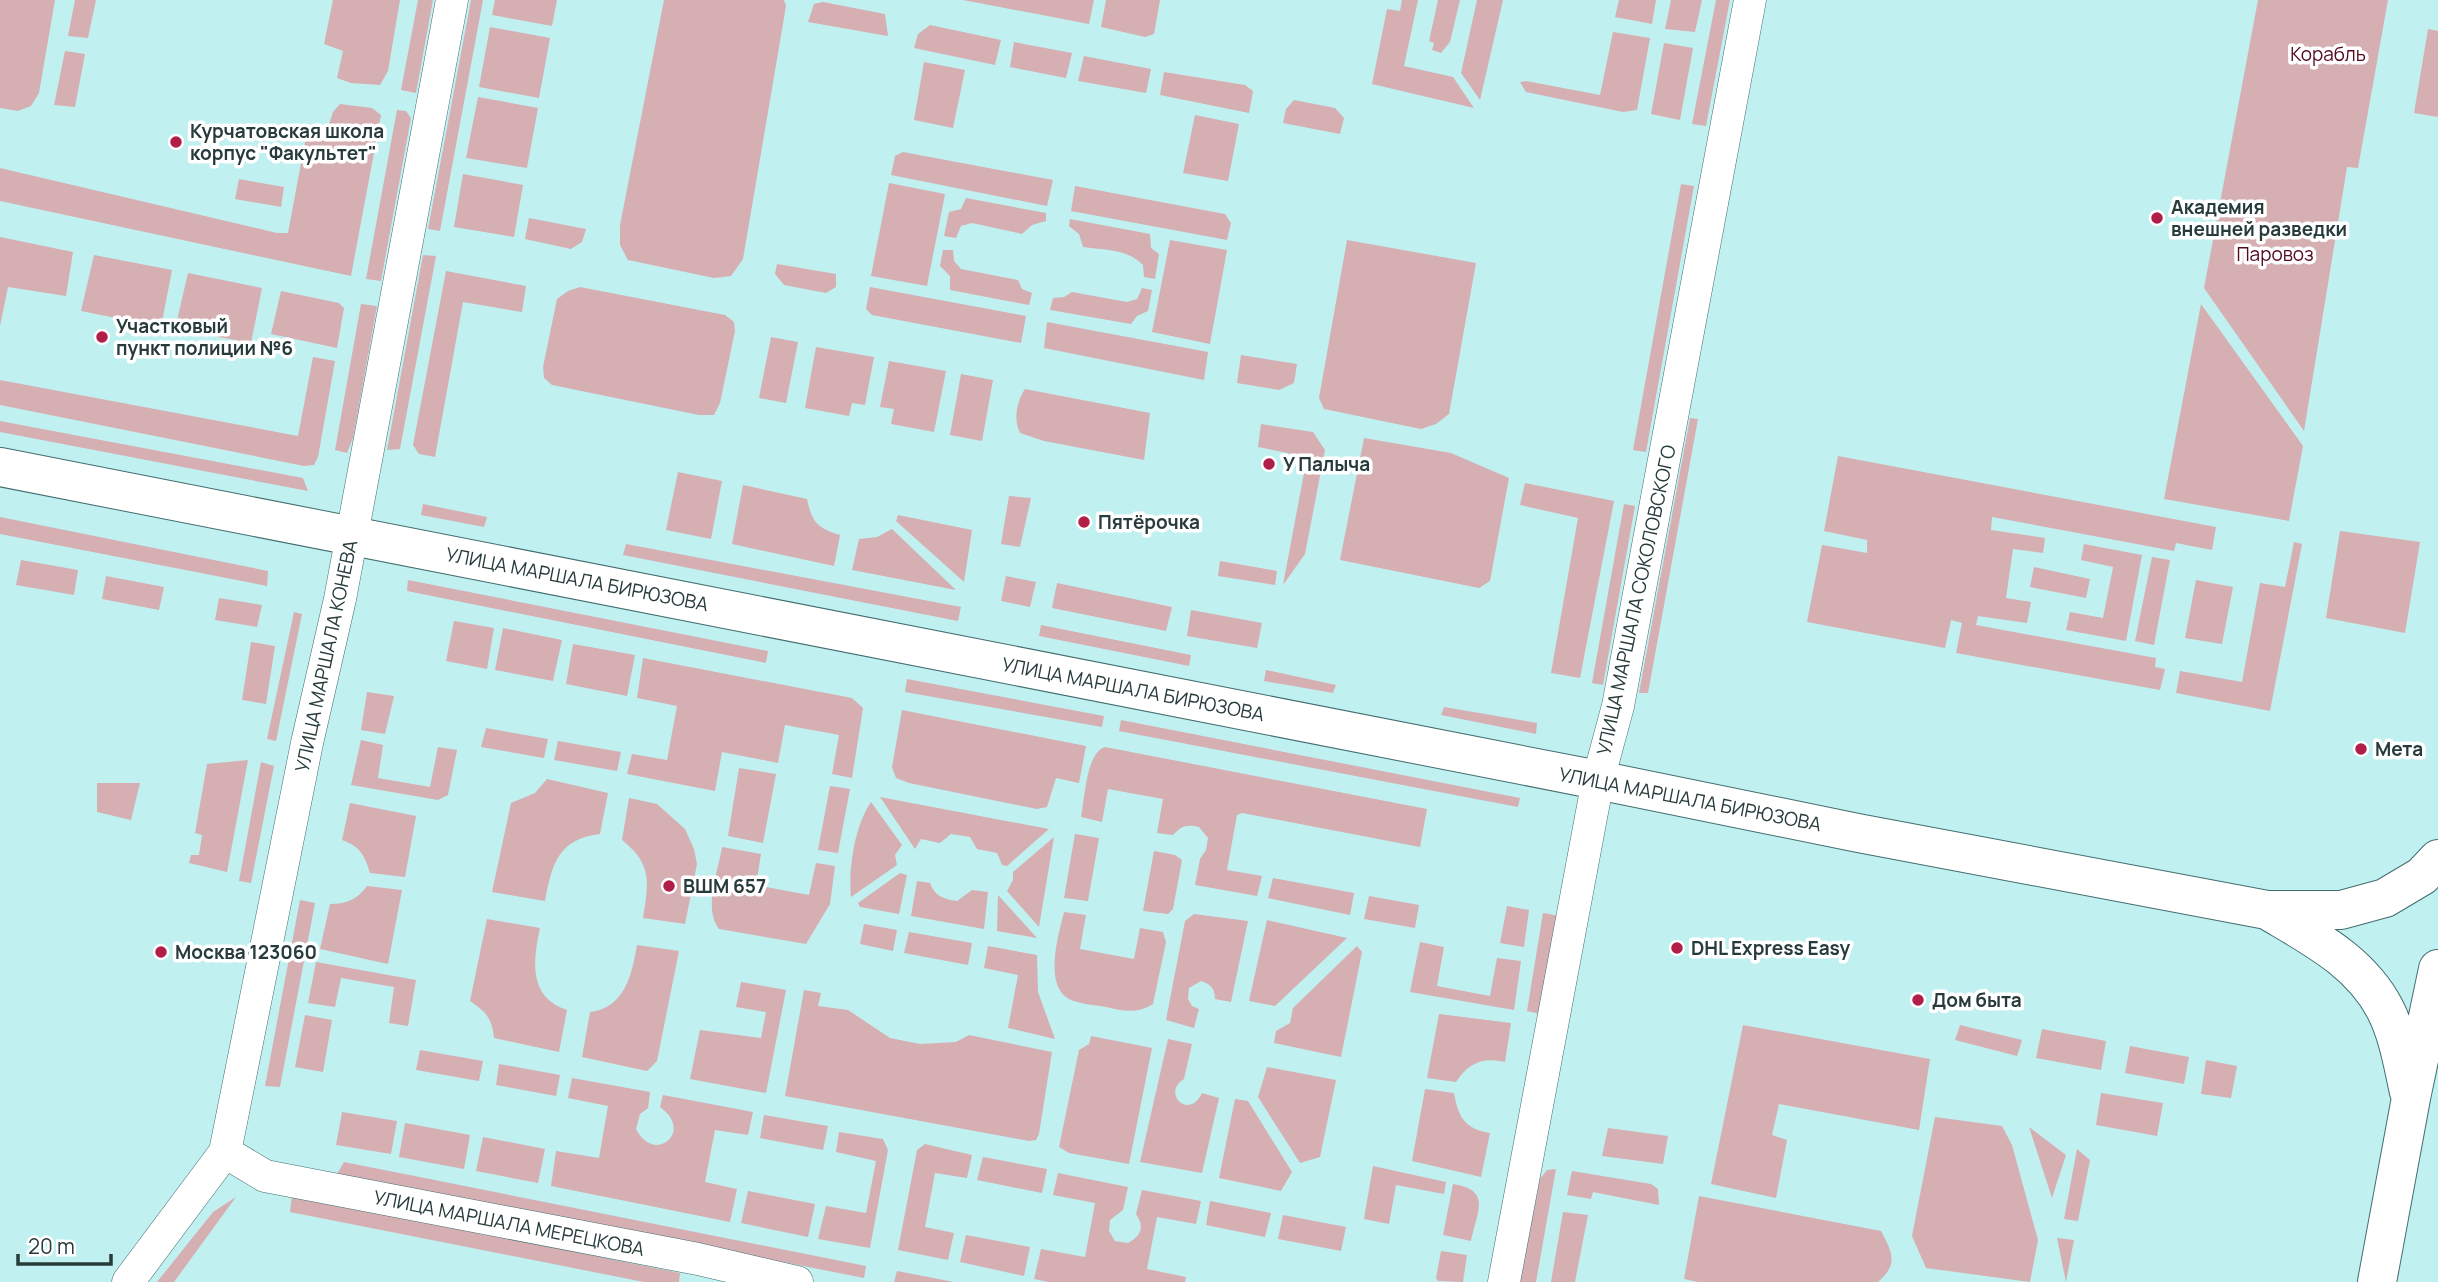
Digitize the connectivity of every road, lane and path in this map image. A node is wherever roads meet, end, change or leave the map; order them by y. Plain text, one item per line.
1 (452, 0) edge
2 (1750, 0) edge
3 (0, 467) edge
4 (352, 536) junction
5 (1598, 780) junction
6 (2438, 859) edge
7 (2267, 910) junction
8 (2438, 969) edge
9 (2411, 1098) junction
10 (225, 1152) junction
11 (128, 1282) edge
12 (797, 1282) edge
13 (1504, 1282) edge
14 (2377, 1282) edge

1 - 4 street, УЛИЦА МАРШАЛА КОНЕВА
2 - 5 street, УЛИЦА МАРШАЛА СОКОЛОВСКОГО
3 - 4 main road, УЛИЦА МАРШАЛА БИРЮЗОВА
4 - 5 main road, УЛИЦА МАРШАЛА БИРЮЗОВА
4 - 10 street, УЛИЦА МАРШАЛА КОНЕВА
5 - 7 main road, УЛИЦА МАРШАЛА БИРЮЗОВА
5 - 13 street, УЛИЦА МАРШАЛА СОКОЛОВСКОГО
6 - 7 main road, УЛИЦА МАРШАЛА БИРЮЗОВА
7 - 9 main road, УЛИЦА МАРШАЛА БИРЮЗОВА
8 - 9 main road
9 - 14 main road
10 - 11 street, УЛИЦА МАРШАЛА КОНЕВА
10 - 12 street, УЛИЦА МАРШАЛА МЕРЕЦКОВА

